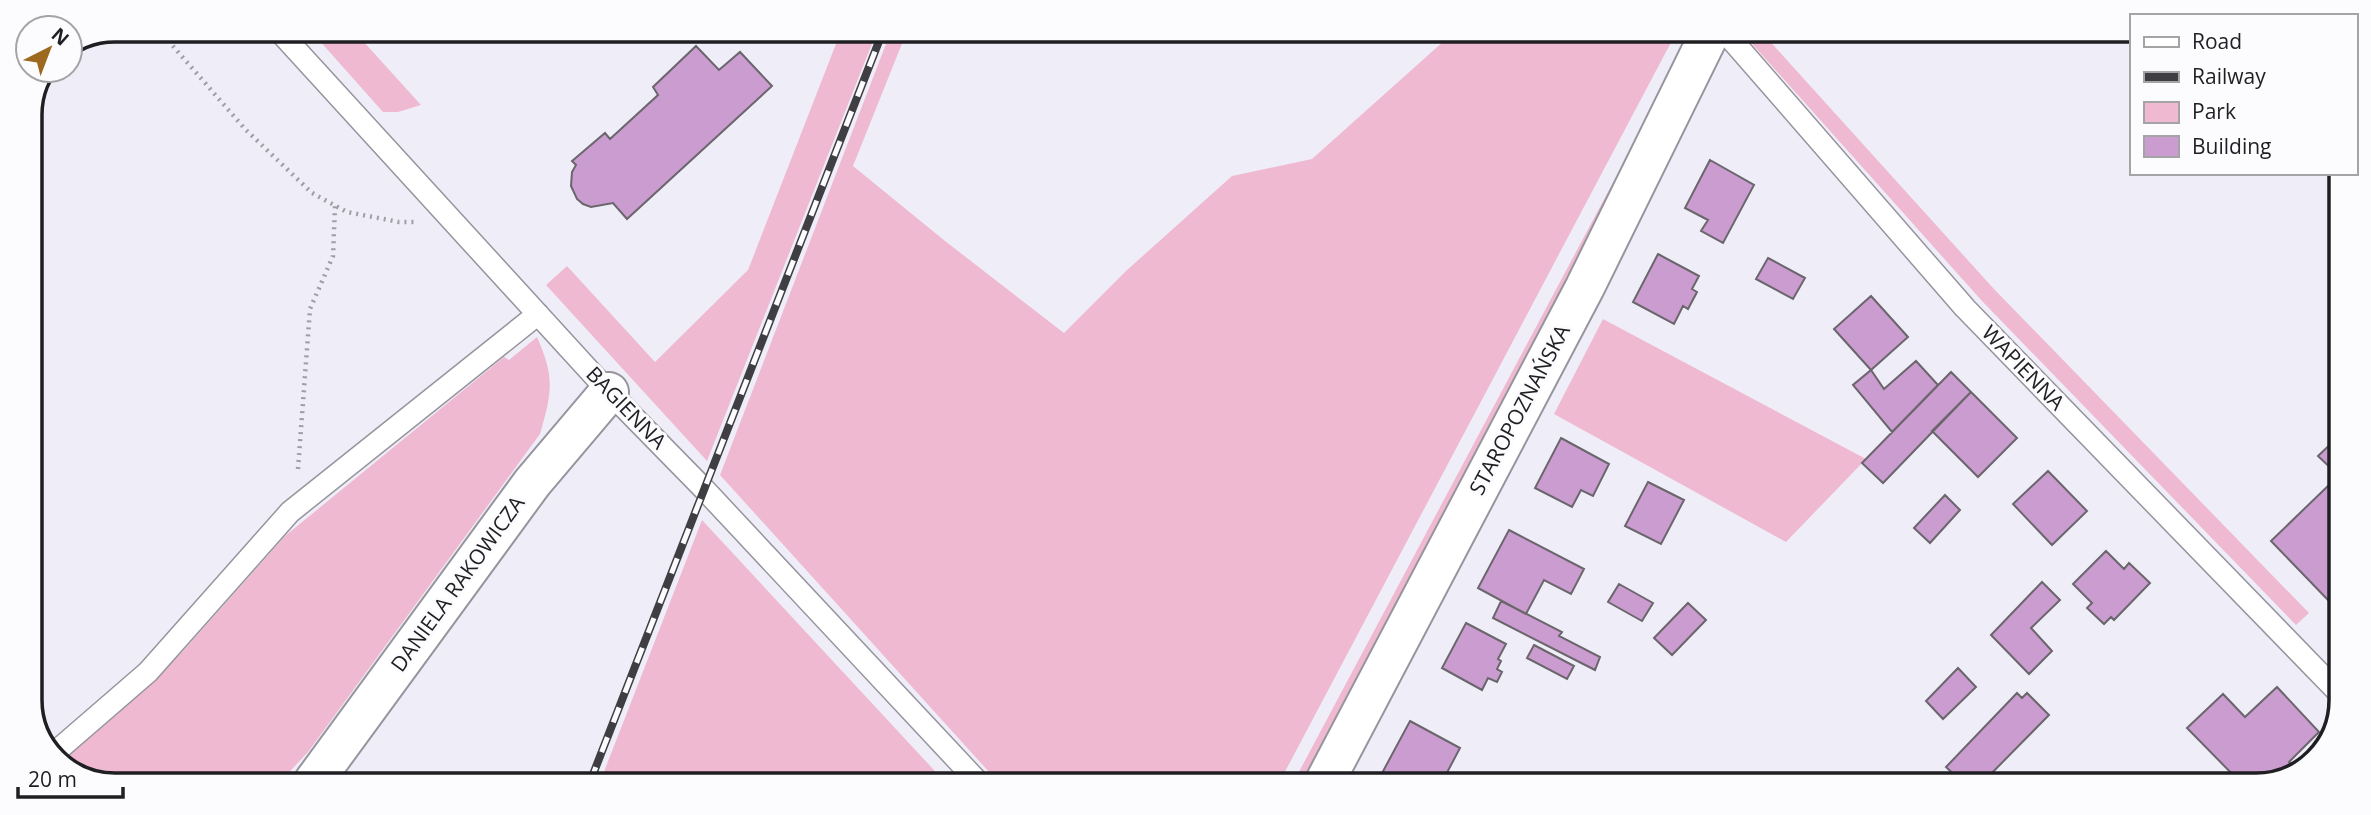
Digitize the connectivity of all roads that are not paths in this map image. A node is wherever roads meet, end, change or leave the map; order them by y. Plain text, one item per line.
1 (289, 42) edge
2 (1706, 42) edge
3 (1734, 42) edge
4 (538, 314) junction
5 (609, 392) junction
6 (2329, 683) edge
7 (60, 748) edge
8 (320, 773) edge
9 (970, 773) edge
10 (1329, 773) edge

1 - 4 lane, BAGIENNA
2 - 10 street, STAROPOZNAŃSKA
3 - 6 lane, WAPIENNA
4 - 5 lane, BAGIENNA
4 - 7 lane
5 - 8 street, DANIELA RAKOWICZA
5 - 9 lane, BAGIENNA

